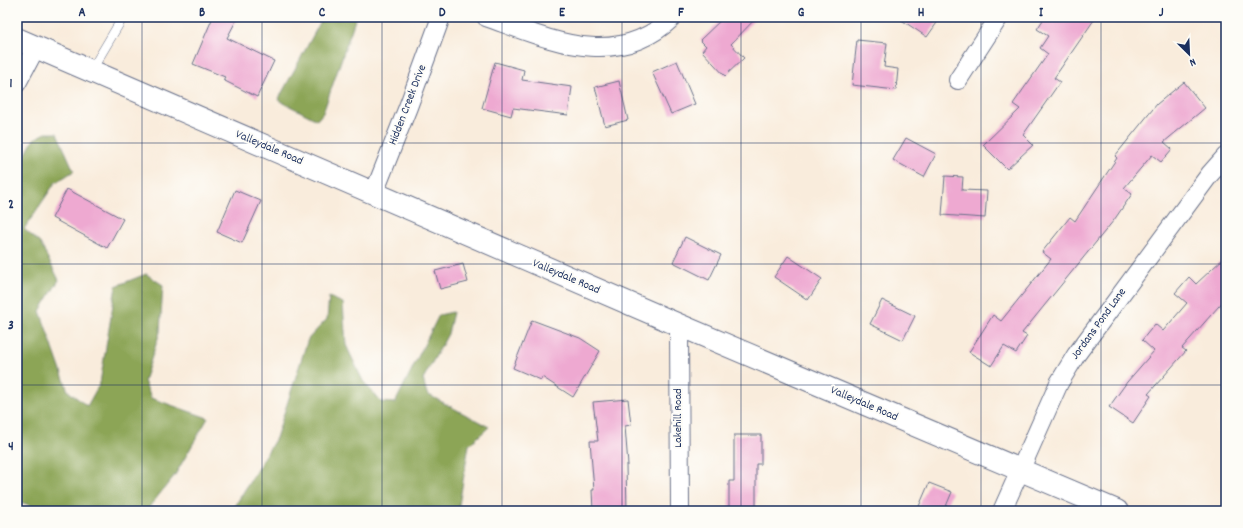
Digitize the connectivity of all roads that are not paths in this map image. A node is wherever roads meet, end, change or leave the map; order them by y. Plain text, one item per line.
1 (124, 17) edge
2 (441, 17) edge
3 (486, 17) edge
4 (673, 17) edge
5 (999, 17) edge
6 (27, 43) edge
7 (91, 71) junction
8 (958, 80) dead end
9 (17, 83) edge
10 (1226, 156) edge
11 (374, 193) junction
12 (679, 325) junction
13 (1020, 470) junction
14 (680, 511) edge
15 (1002, 511) edge
16 (1117, 511) edge

1 - 7 lane
2 - 11 street, Hidden Creek Drive
3 - 4 street
5 - 8 street
6 - 7 street, Valleydale Road
6 - 9 street
7 - 11 street, Valleydale Road
10 - 13 street, Jordans Pond Lane
11 - 12 street, Valleydale Road
12 - 13 street, Valleydale Road
12 - 14 street, Lakehill Road
13 - 15 street, Jordans Pond Lane
13 - 16 street, Valleydale Road

